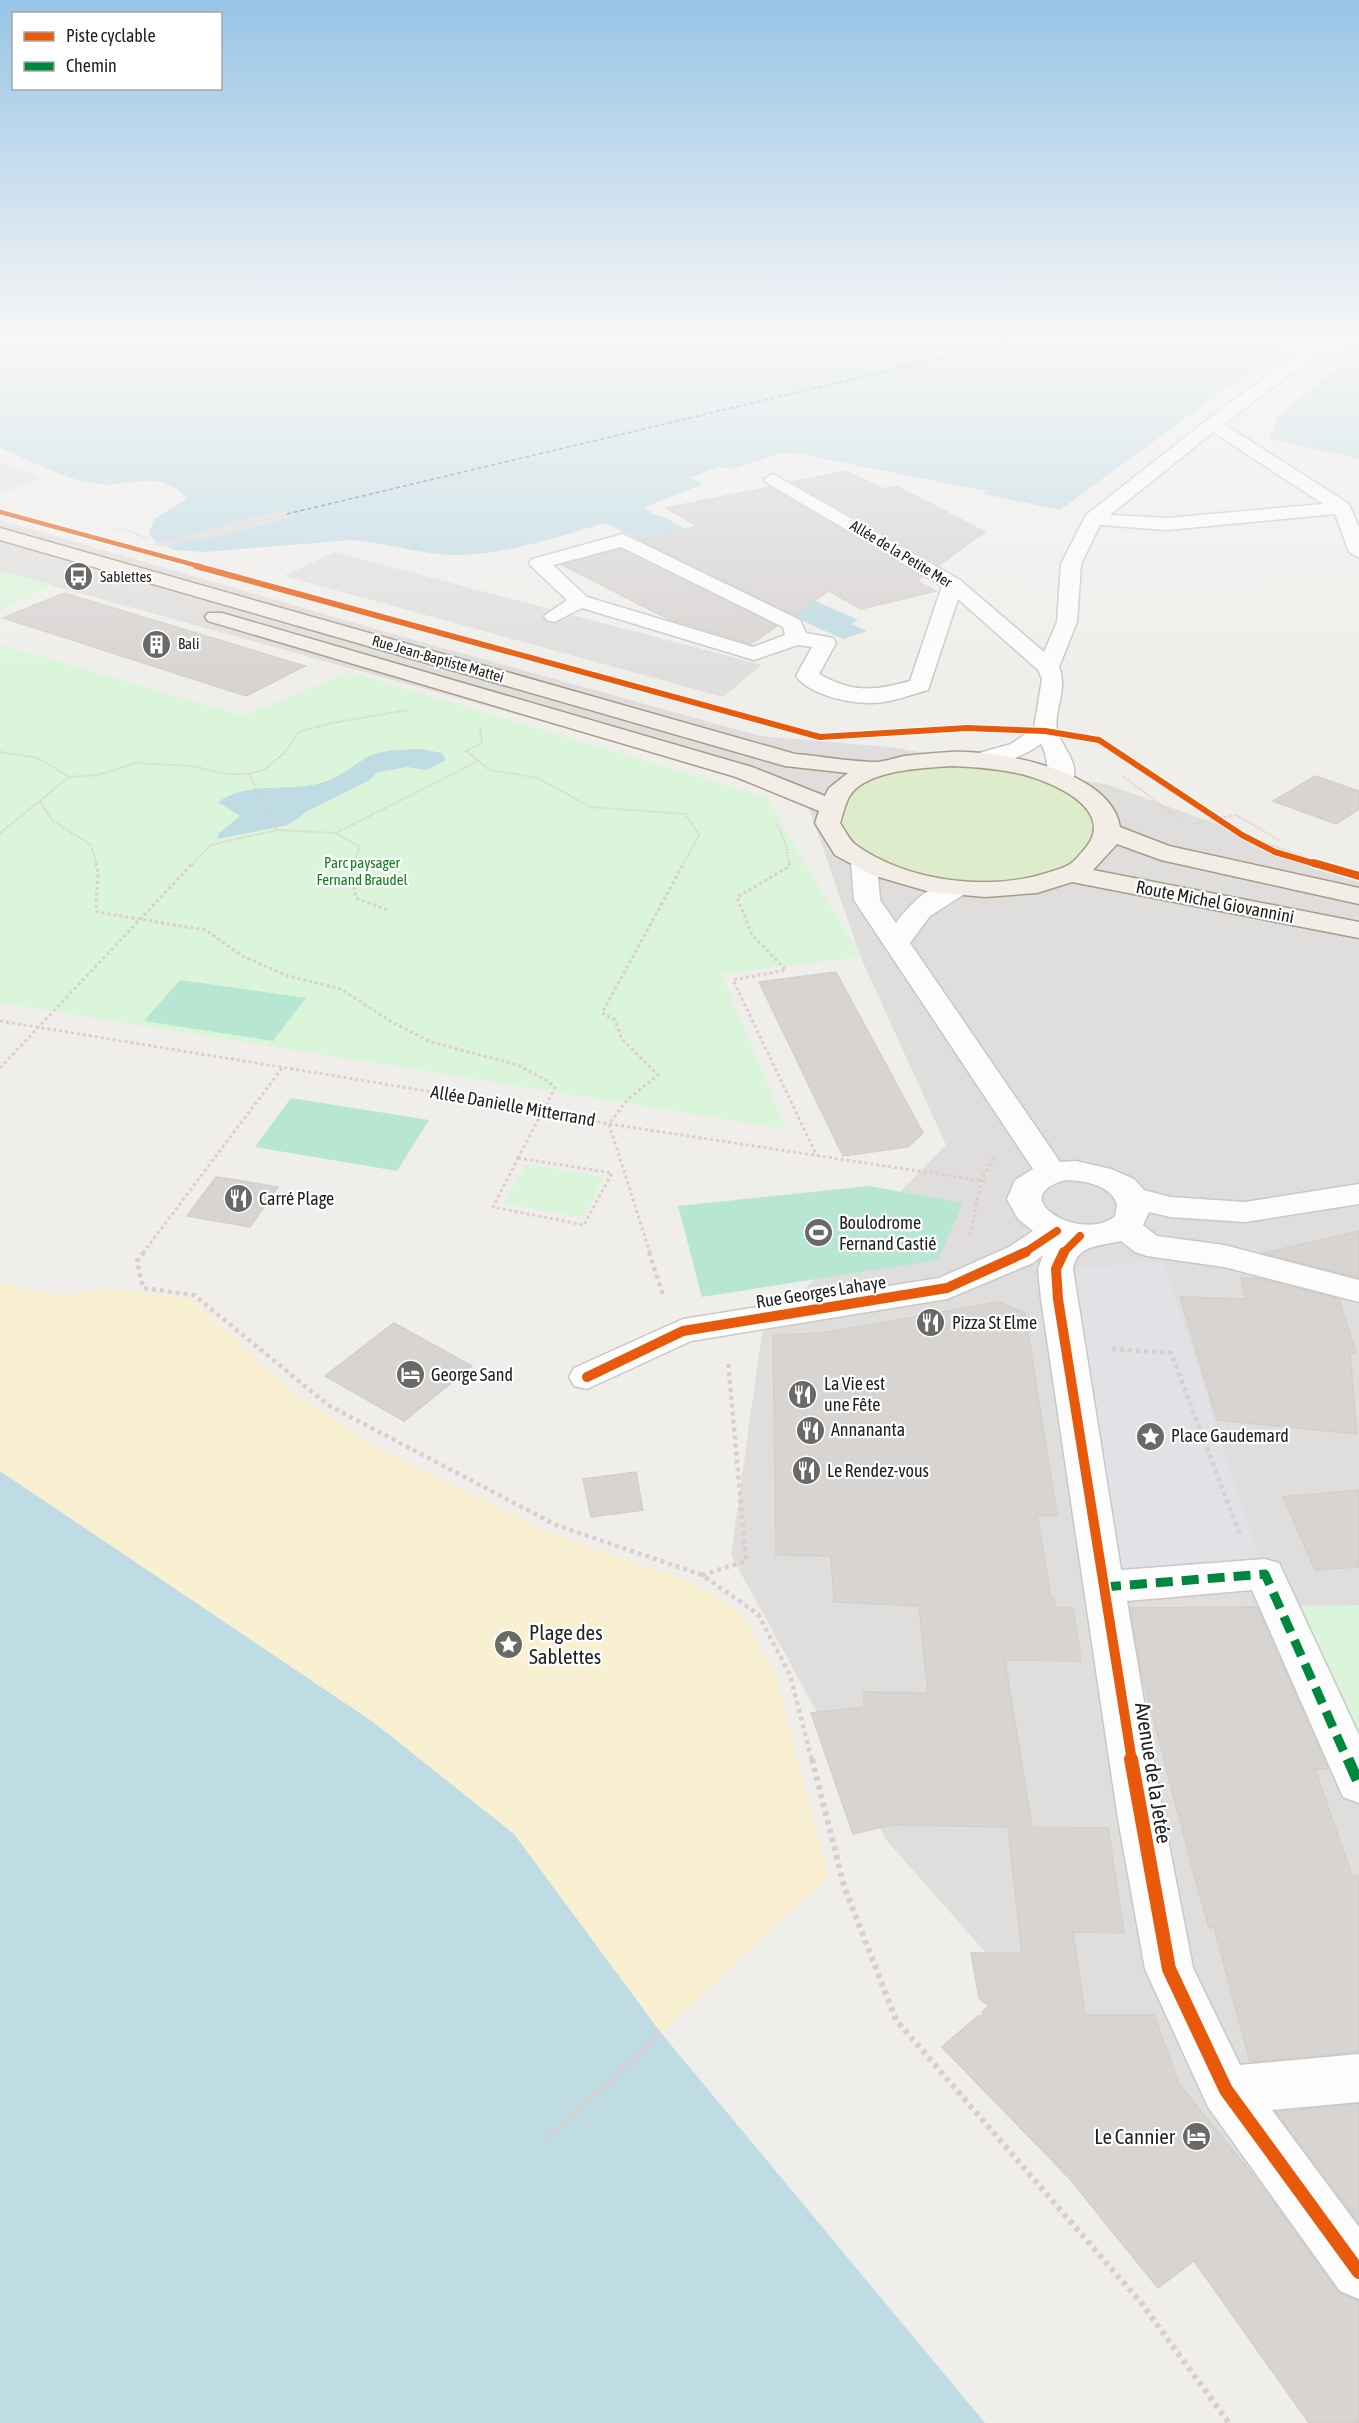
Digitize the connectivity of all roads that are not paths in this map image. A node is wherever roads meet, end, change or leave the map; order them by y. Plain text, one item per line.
1 (1178, 452) edge
2 (1257, 452) edge
3 (773, 479) dead end
4 (1342, 507) junction
5 (1093, 519) junction
6 (0, 534) edge
7 (1359, 552) edge
8 (79, 577) dead end
9 (953, 584) junction
10 (157, 600) dead end
11 (580, 601) junction
12 (190, 610) dead end
13 (554, 616) dead end
14 (796, 638) junction
15 (1048, 667) junction
16 (1045, 731) junction
17 (980, 760) junction
18 (880, 769) junction
19 (1061, 780) junction
20 (829, 806) junction
21 (1109, 832) junction
22 (864, 863) junction
23 (1072, 874) junction
24 (954, 889) junction
25 (1359, 896) edge
26 (1359, 930) edge
27 (896, 943) junction
28 (1038, 1181) junction
29 (1359, 1194) edge
30 (1202, 1211) junction
31 (1128, 1212) junction
32 (1069, 1234) junction
33 (1258, 1264) junction
34 (1359, 1292) edge
35 (587, 1377) dead end
36 (1104, 1587) junction
37 (1359, 1784) edge
38 (1359, 2078) edge
39 (1226, 2090) junction
40 (1359, 2272) edge

1 - 5 street
2 - 4 street
3 - 9 street, Allée de la Petite Mer
4 - 5 street
4 - 7 street
5 - 15 street
6 - 18 main road, Rue Jean-Baptiste Mattei
8 - 10 main road
9 - 14 street
9 - 15 street, Allée de la Petite Mer
11 - 13 street
11 - 14 street
11 - 14 street
12 - 20 main road, Rue Jean-Baptiste Mattei
15 - 16 street
16 - 17 street
16 - 19 street
17 - 18 main road
17 - 19 main road
18 - 20 main road
19 - 21 main road
20 - 22 main road
21 - 23 main road
21 - 25 main road, Route Michel Giovannini
22 - 24 main road
22 - 27 street
23 - 24 main road
23 - 26 main road, Route Michel Giovannini
24 - 27 street
27 - 28 street
28 - 31 street
28 - 32 street
29 - 30 street
30 - 31 street
30 - 33 street
31 - 32 street
31 - 33 street
32 - 35 street, Rue Georges Lahaye
32 - 36 street, Avenue de la Jetée
33 - 34 street
36 - 37 street
36 - 39 street, Avenue de la Jetée
38 - 39 street
39 - 40 street, Avenue de la Jetée

